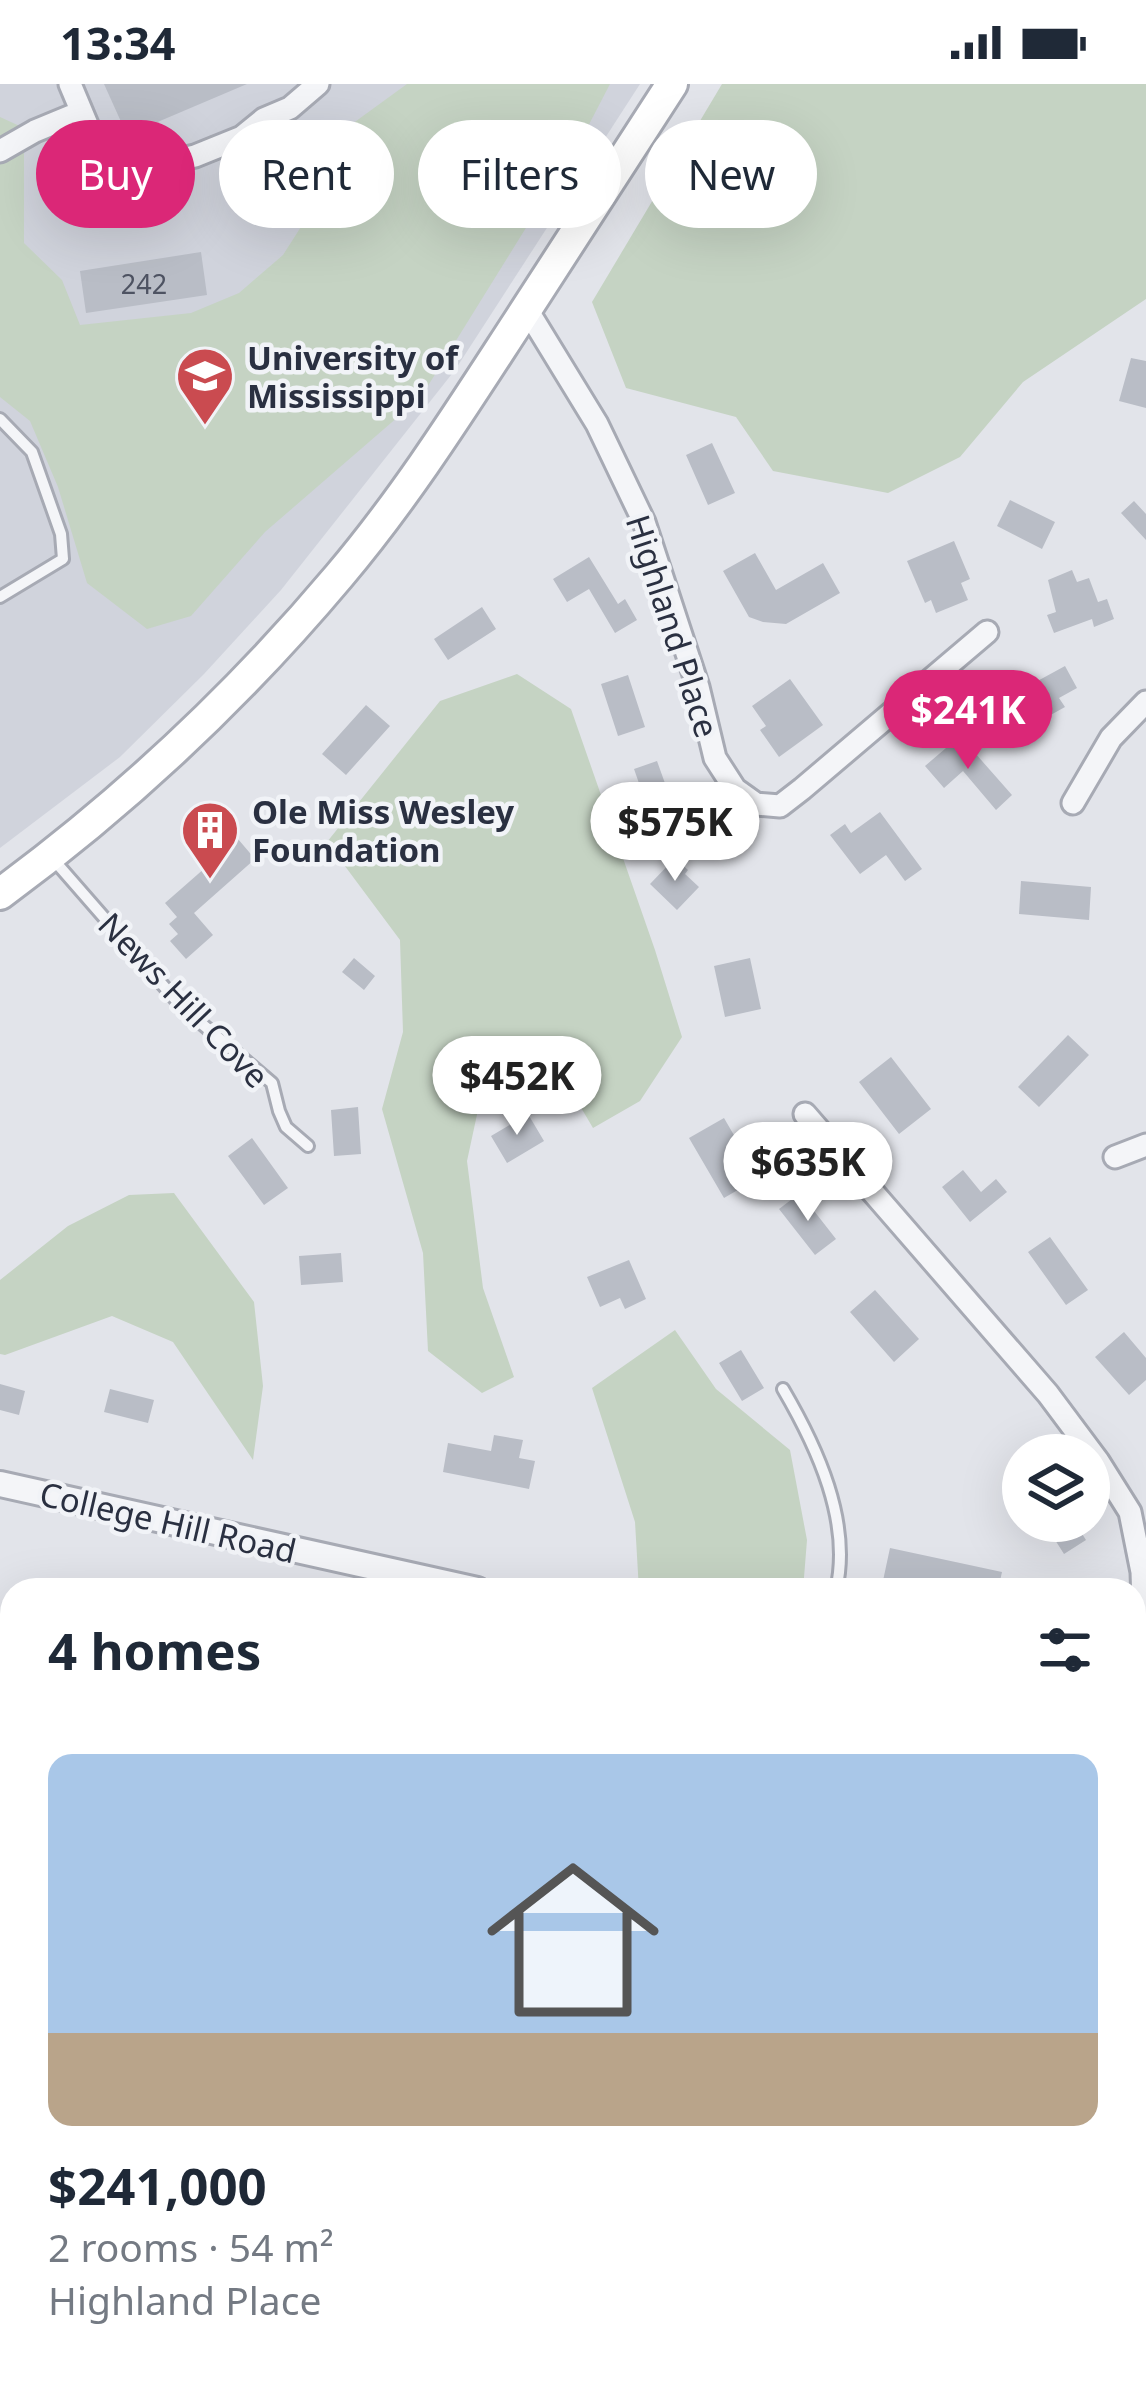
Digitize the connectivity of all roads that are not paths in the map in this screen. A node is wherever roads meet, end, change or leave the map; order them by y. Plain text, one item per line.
1 (70, 84) edge
2 (319, 84) edge
3 (672, 84) edge
4 (81, 112) junction
5 (0, 151) edge
6 (526, 308) junction
7 (0, 419) edge
8 (0, 597) edge
9 (987, 632) dead end
10 (1146, 702) edge
11 (1073, 802) dead end
12 (51, 856) junction
13 (0, 893) edge
14 (805, 1114) dead end
15 (1146, 1145) edge
16 (308, 1147) dead end
17 (1115, 1157) dead end
18 (783, 1389) dead end
19 (0, 1484) edge
20 (423, 1578) edge
21 (839, 1578) edge
22 (1142, 1578) edge

1 - 4 street
2 - 4 street
3 - 6 main road
4 - 5 street
6 - 9 street, Highland Place
6 - 12 main road
7 - 8 lane
10 - 11 street
12 - 13 main road
12 - 16 lane, News Hill Cove
14 - 22 street
15 - 17 street
18 - 21 lane
19 - 20 street, College Hill Road

